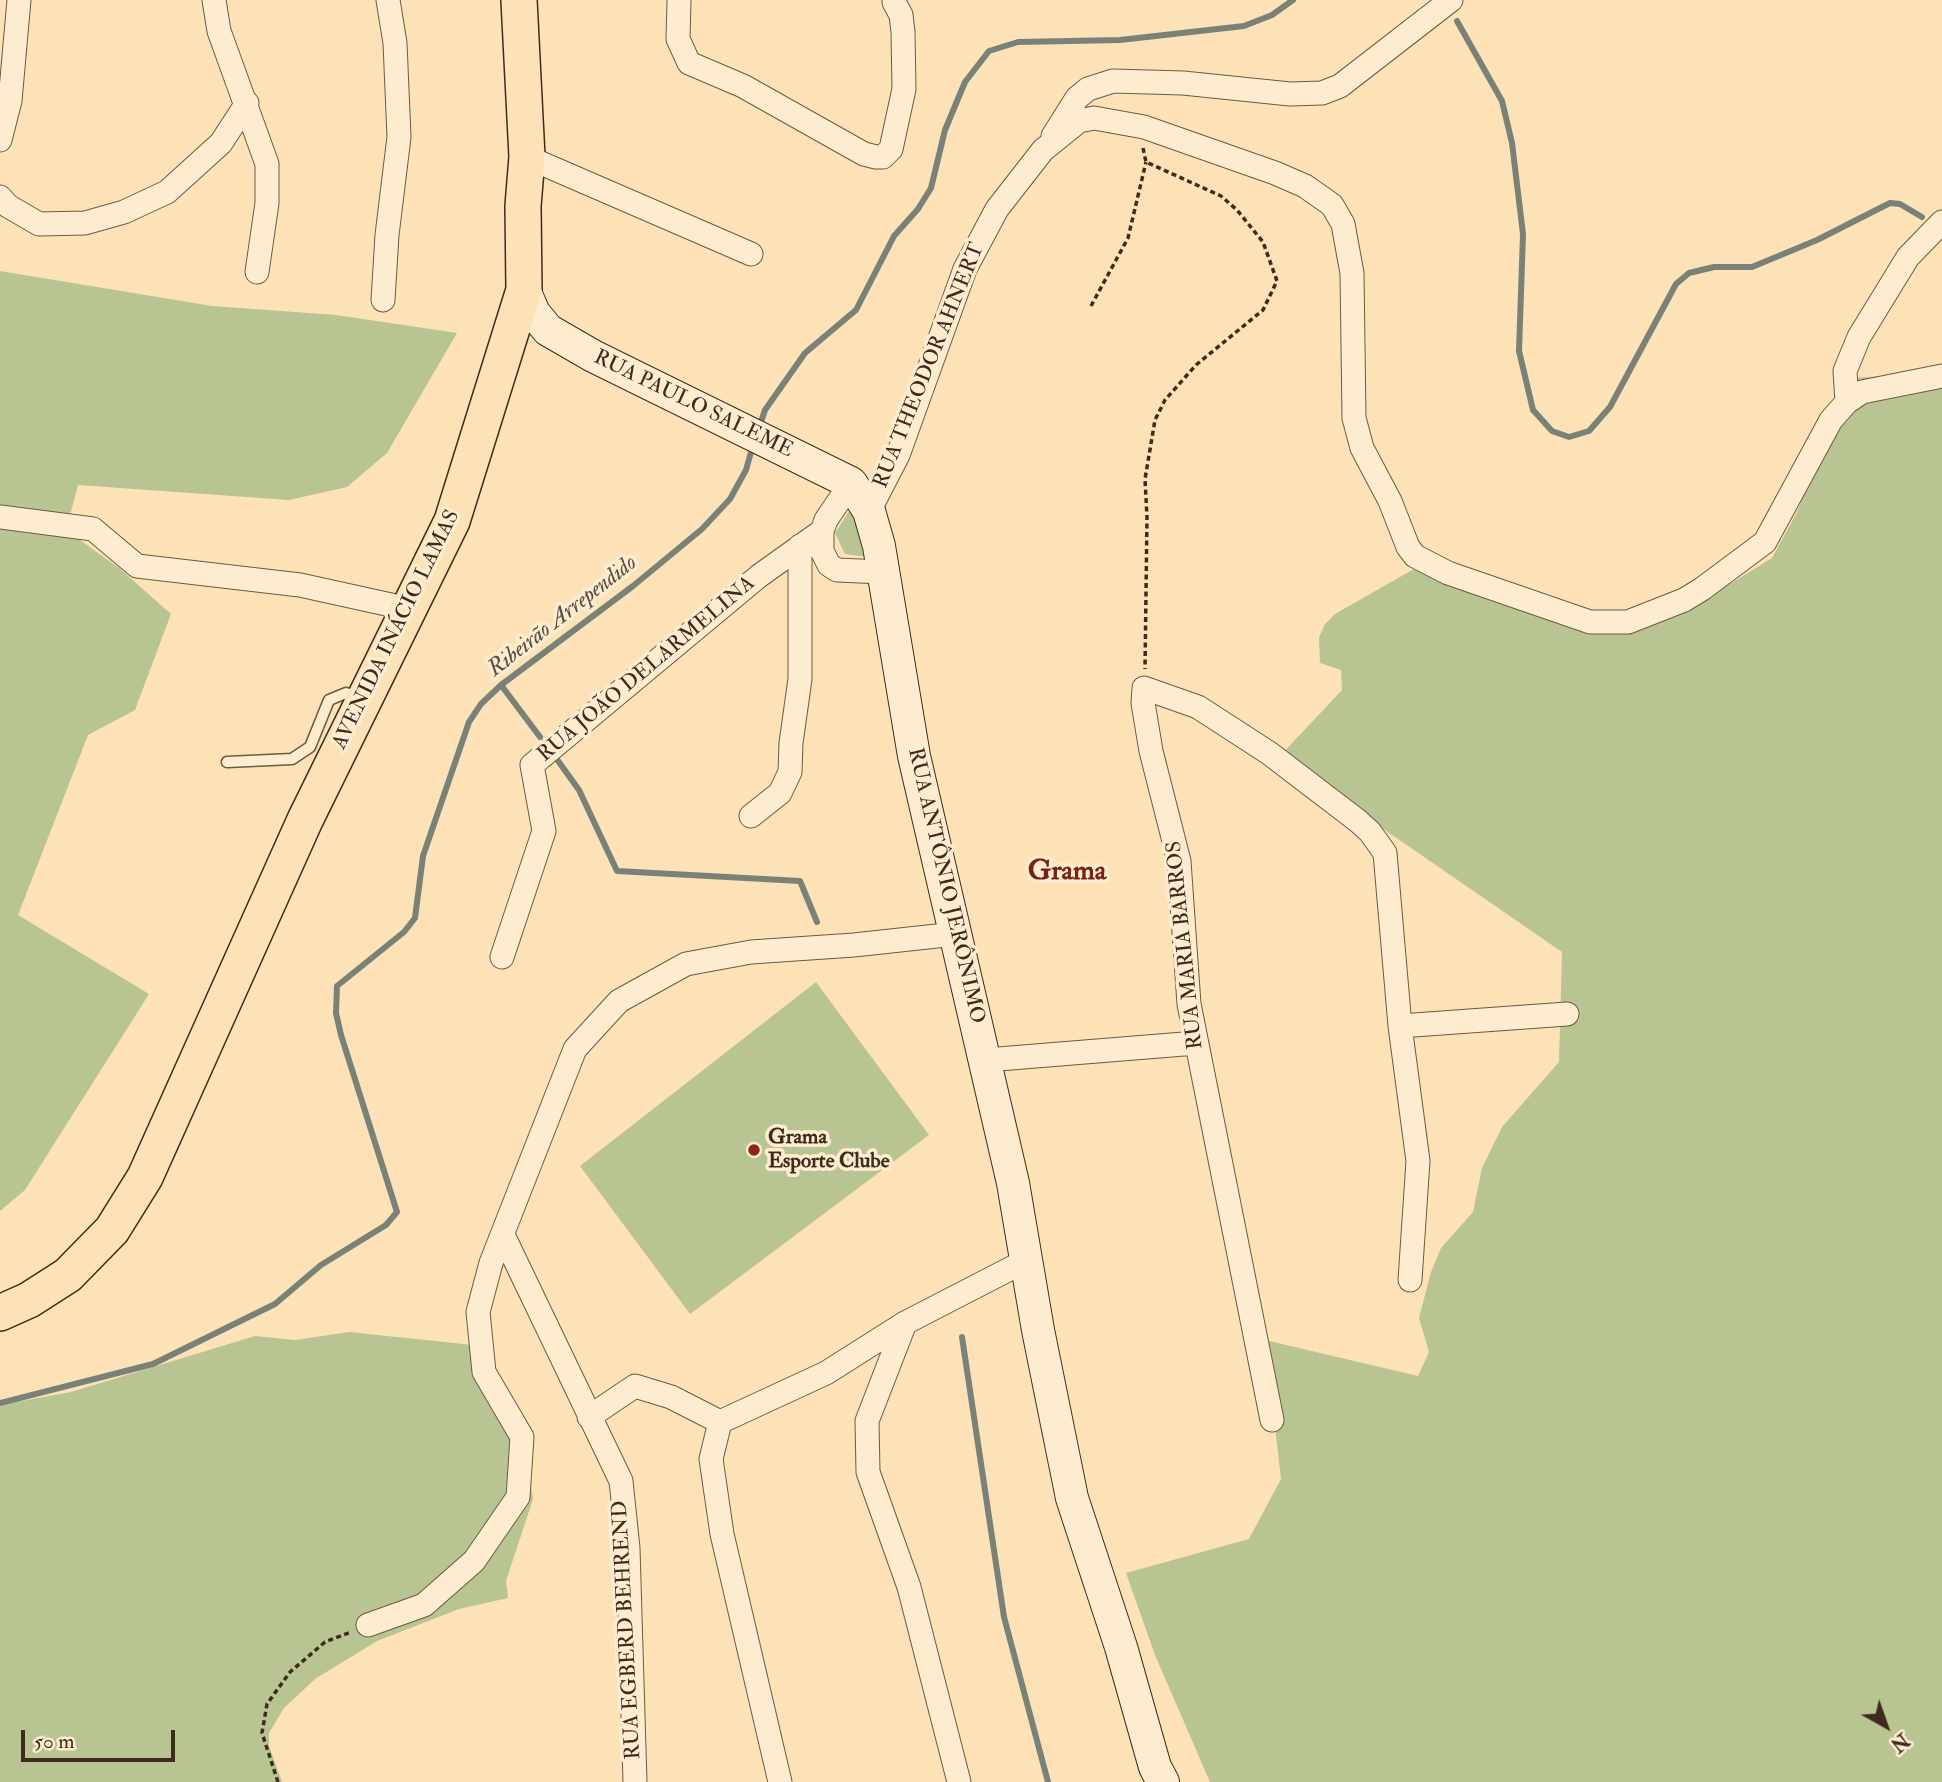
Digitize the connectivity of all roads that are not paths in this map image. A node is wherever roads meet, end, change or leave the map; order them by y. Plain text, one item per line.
1 (19, 0) edge
2 (214, 0) edge
3 (388, 0) edge
4 (519, 0) edge
5 (679, 0) edge
6 (1451, 0) edge
7 (894, 2) dead end
8 (247, 103) junction
9 (0, 140) edge
10 (1050, 144) junction
11 (527, 157) junction
12 (0, 197) edge
13 (1942, 222) edge
14 (751, 254) dead end
15 (257, 272) dead end
16 (524, 290) junction
17 (383, 300) dead end
18 (1942, 376) edge
19 (1847, 402) junction
20 (851, 483) junction
21 (869, 512) junction
22 (0, 517) edge
23 (822, 531) junction
24 (800, 546) junction
25 (883, 572) junction
26 (409, 609) junction
27 (366, 697) junction
28 (227, 762) dead end
29 (751, 816) dead end
30 (955, 934) junction
31 (502, 957) dead end
32 (1567, 1014) dead end
33 (1400, 1026) junction
34 (1196, 1044) junction
35 (986, 1060) junction
36 (504, 1237) junction
37 (1028, 1259) junction
38 (1410, 1280) dead end
39 (0, 1313) edge
40 (905, 1323) junction
41 (589, 1417) junction
42 (1272, 1420) dead end
43 (720, 1422) junction
44 (368, 1625) road end
45 (1153, 1777) edge
46 (635, 1782) edge
47 (780, 1782) edge
48 (959, 1782) edge

1 - 9 street
2 - 8 street
3 - 17 street
4 - 11 main road, AVENIDA INÁCIO LAMAS
5 - 7 street
6 - 10 street
8 - 12 street
8 - 15 street
10 - 19 street, RUA THEODOR AHNERT
10 - 21 street, RUA THEODOR AHNERT
11 - 14 street
11 - 16 main road, AVENIDA INÁCIO LAMAS
13 - 19 street
16 - 20 main road, RUA PAULO SALEME
16 - 26 main road, AVENIDA INÁCIO LAMAS
18 - 19 street
20 - 21 main road
20 - 23 street
21 - 25 main road, RUA ANTÔNIO JERÔNIMO
22 - 26 street
23 - 24 street, RUA JOÃO DELARMELINA
23 - 25 street
24 - 29 street
24 - 31 street, RUA JOÃO DELARMELINA
25 - 30 main road, RUA ANTÔNIO JERÔNIMO
26 - 27 main road, AVENIDA INÁCIO LAMAS
27 - 28 lane
27 - 39 main road, AVENIDA INÁCIO LAMAS
30 - 35 main road, RUA ANTÔNIO JERÔNIMO
30 - 36 street
32 - 33 street
33 - 34 street, RUA MARIA BARROS
33 - 38 street
34 - 35 street
34 - 42 street, RUA MARIA BARROS
35 - 37 main road, RUA ANTÔNIO JERÔNIMO
36 - 41 street, RUA EGBERD BEHREND
36 - 44 street
37 - 40 street
37 - 45 main road, RUA ANTÔNIO JERÔNIMO
40 - 43 street
40 - 48 street
41 - 43 street
41 - 46 street, RUA EGBERD BEHREND
43 - 47 street

